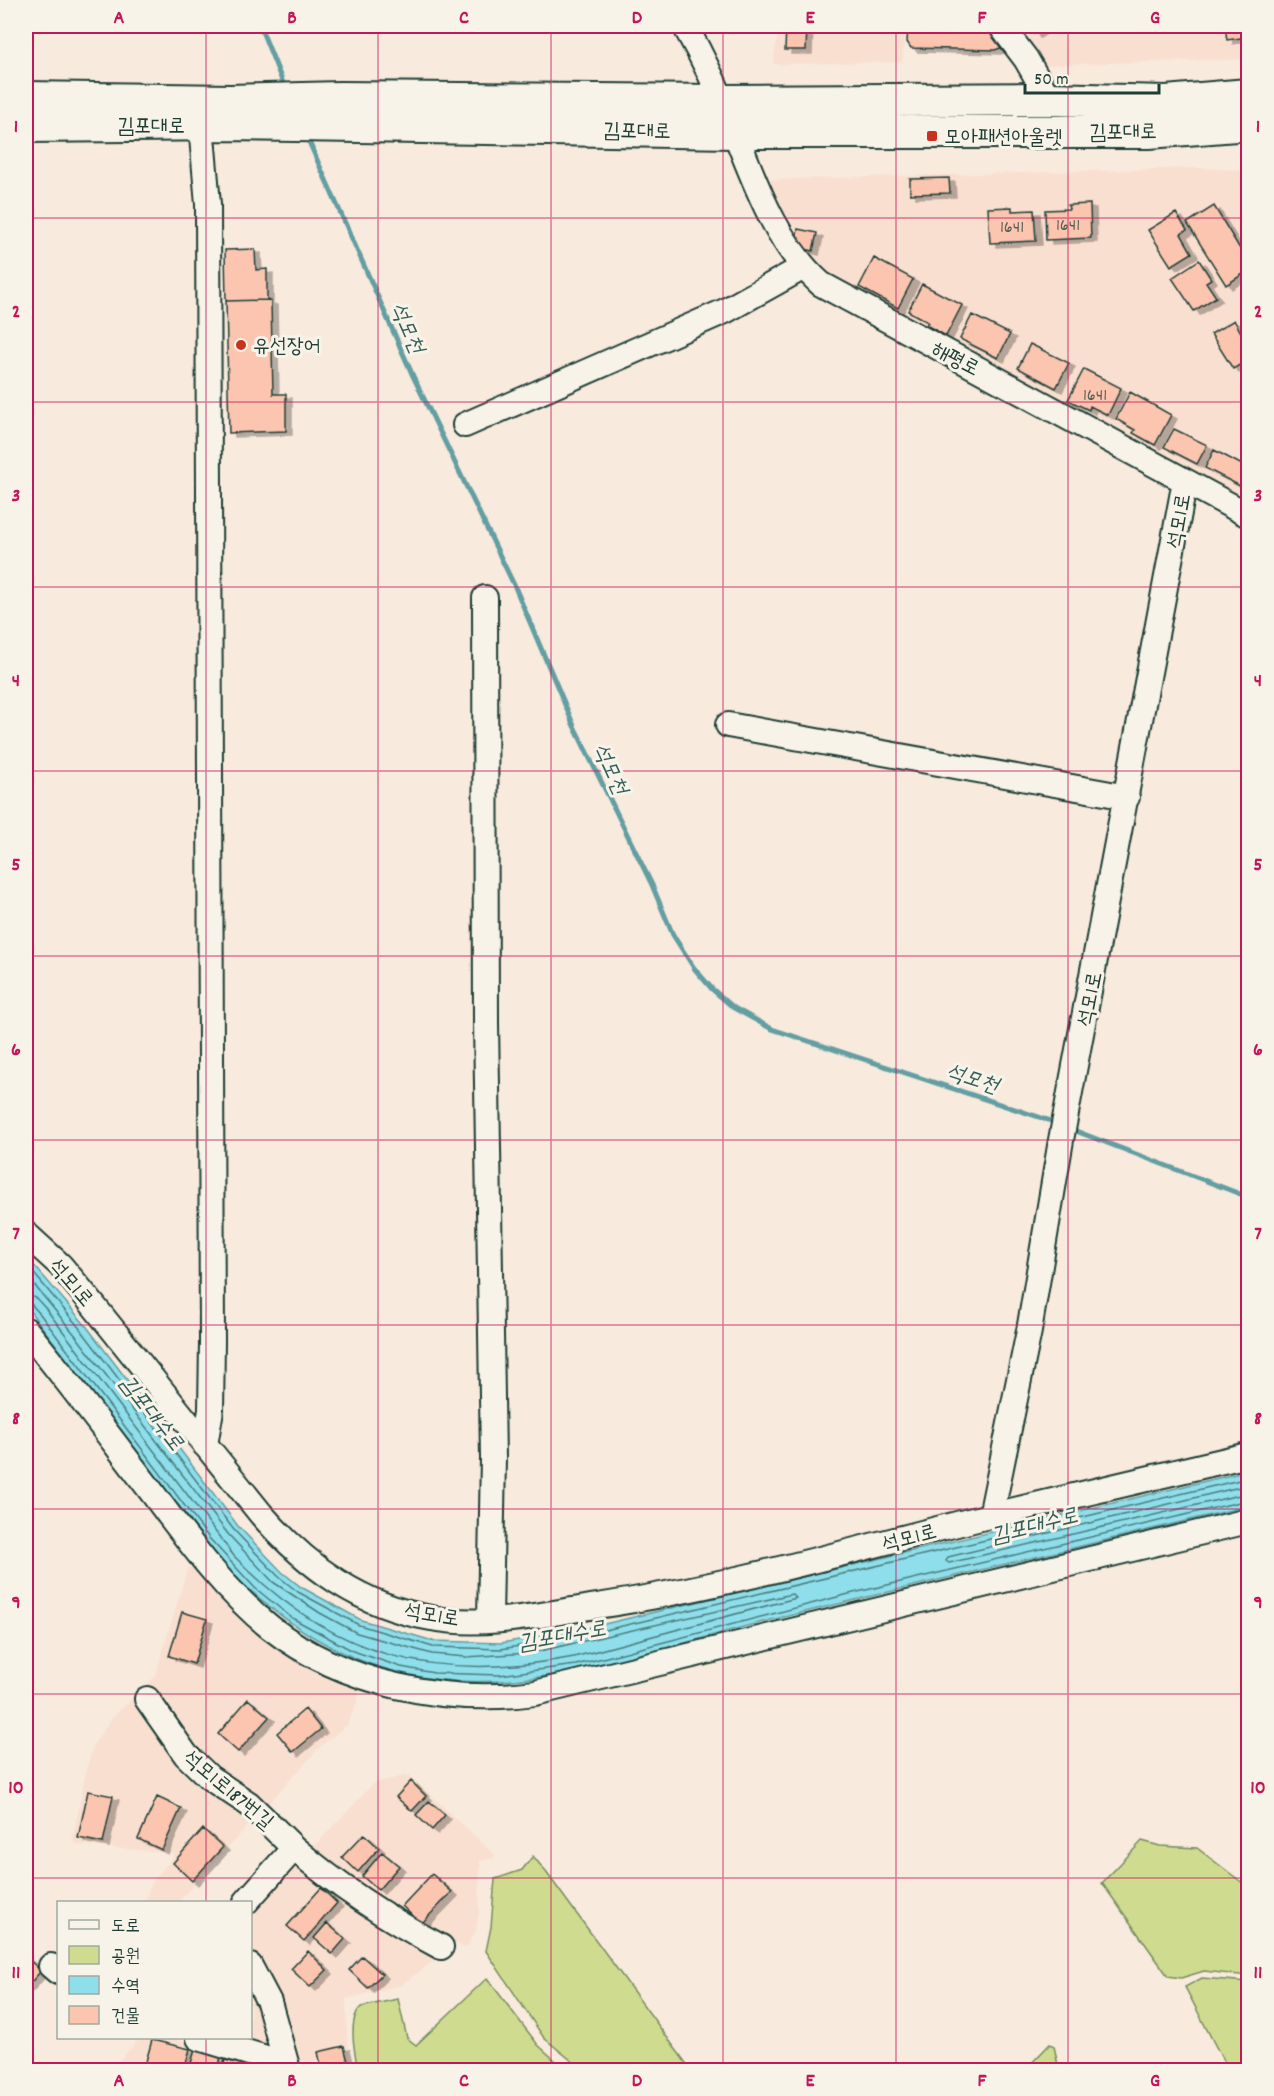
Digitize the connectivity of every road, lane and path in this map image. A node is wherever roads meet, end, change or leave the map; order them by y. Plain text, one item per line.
1 (685, 26) edge
2 (1000, 26) edge
3 (1248, 95) edge
4 (26, 98) edge
5 (1049, 99) junction
6 (885, 100) junction
7 (722, 101) junction
8 (220, 117) junction
9 (1248, 124) edge
10 (26, 126) edge
11 (734, 132) junction
12 (834, 132) junction
13 (802, 268) junction
14 (465, 424) dead end
15 (1185, 481) junction
16 (1248, 515) edge
17 (485, 598) dead end
18 (728, 725) dead end
19 (1127, 797) junction
20 (26, 1234) edge
21 (26, 1330) edge
22 (205, 1445) junction
23 (1248, 1455) edge
24 (992, 1516) junction
25 (1248, 1521) edge
26 (490, 1620) junction
27 (147, 1699) dead end
28 (294, 1848) junction
29 (247, 1901) edge
30 (441, 1947) dead end
31 (252, 1970) edge
32 (205, 2039) edge
33 (287, 2067) edge

1 - 7 lane, 해평로
2 - 5 lane
3 - 5 main road, 김포대로
4 - 8 main road, 김포대로
5 - 6 main road, 김포대로
6 - 7 main road, 김포대로
6 - 12 main road
7 - 8 main road, 김포대로
7 - 11 lane, 해평로
8 - 10 main road, 김포대로
8 - 11 main road, 김포대로
8 - 22 lane
9 - 12 main road, 김포대로
11 - 12 main road, 김포대로
11 - 13 lane, 해평로
13 - 14 lane
13 - 15 lane, 해평로
15 - 16 lane, 해평로
15 - 19 lane, 석모1로
17 - 26 lane
18 - 19 lane
19 - 24 lane, 석모1로
20 - 22 lane, 석모1로
21 - 25 lane
22 - 26 lane, 석모1로
23 - 24 lane, 석모1로
24 - 26 lane, 석모1로
27 - 28 lane, 석모1로187번길
28 - 29 lane
28 - 30 lane, 석모1로187번길
31 - 33 lane
32 - 33 lane

